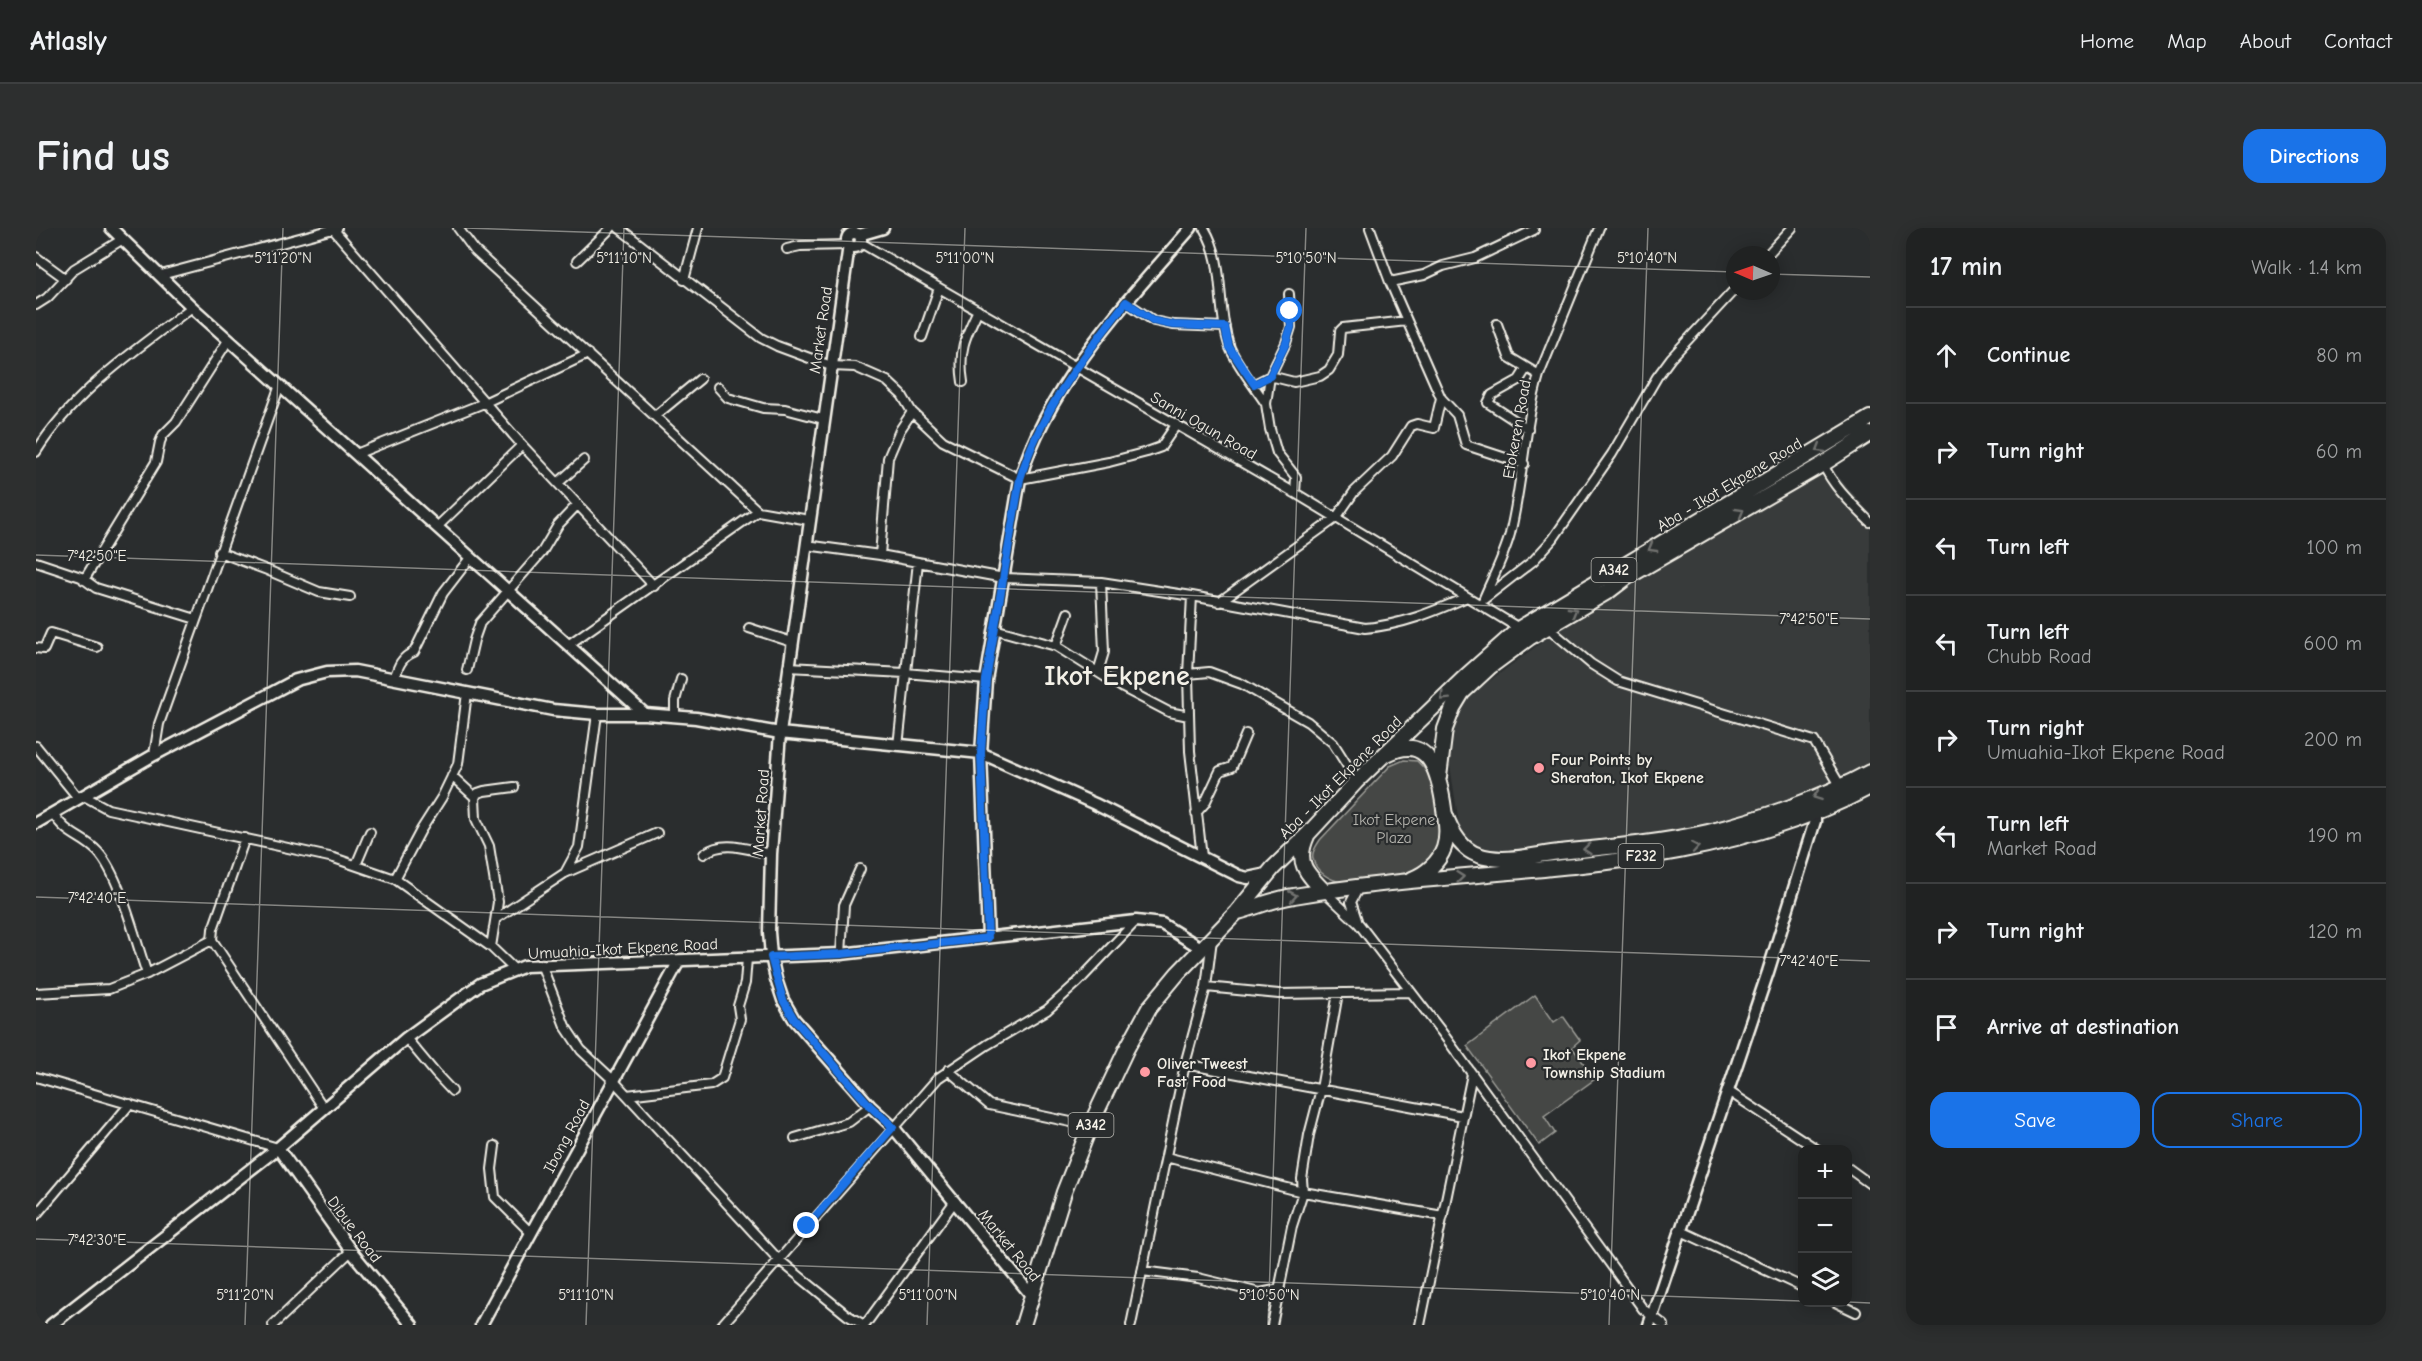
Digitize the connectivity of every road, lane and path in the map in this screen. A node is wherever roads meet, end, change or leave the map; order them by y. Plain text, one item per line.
1 (111, 228) edge
2 (458, 228) edge
3 (611, 228) edge
4 (619, 228) edge
5 (698, 228) edge
6 (875, 228) edge
7 (883, 228) edge
8 (1191, 228) edge
9 (1204, 228) edge
10 (1370, 228) edge
11 (1599, 228) edge
12 (1792, 228) edge
13 (335, 229) edge
14 (1534, 230) dead end
15 (853, 237) edge
16 (123, 239) junction
17 (1775, 246) edge
18 (787, 249) dead end
19 (36, 256) edge
20 (577, 261) dead end
21 (161, 275) junction
22 (66, 279) junction
23 (684, 280) junction
24 (1390, 282) junction
25 (939, 288) junction
26 (1289, 294) dead end
27 (1726, 299) edge
28 (1126, 302) junction
29 (36, 305) edge
30 (192, 307) junction
31 (978, 310) junction
32 (1407, 321) junction
33 (1497, 324) dead end
34 (1225, 327) junction
35 (922, 337) dead end
36 (229, 339) junction
37 (588, 354) junction
38 (831, 366) junction
39 (1075, 367) junction
40 (1527, 369) junction
41 (1539, 375) junction
42 (1270, 376) junction
43 (700, 379) dead end
44 (963, 382) dead end
45 (1254, 384) junction
46 (280, 385) junction
47 (718, 387) dead end
48 (1441, 398) junction
49 (484, 403) junction
50 (1266, 404) junction
51 (912, 412) junction
52 (655, 416) junction
53 (1870, 418) edge
54 (823, 419) junction
55 (1176, 425) junction
56 (1528, 429) junction
57 (1870, 434) edge
58 (522, 445) junction
59 (36, 452) edge
60 (356, 454) junction
61 (584, 460) dead end
62 (1524, 464) junction
63 (1823, 464) junction
64 (1020, 479) junction
65 (558, 483) junction
66 (1295, 493) junction
67 (578, 504) junction
68 (758, 511) junction
69 (1336, 518) junction
70 (809, 520) junction
71 (1870, 522) edge
72 (438, 526) junction
73 (806, 545) junction
74 (219, 552) junction
75 (880, 555) junction
76 (470, 558) junction
77 (36, 562) edge
78 (918, 562) junction
79 (1004, 578) junction
80 (84, 580) junction
81 (1101, 582) junction
82 (654, 586) junction
83 (509, 592) junction
84 (1192, 596) junction
85 (350, 597) dead end
86 (1467, 597) junction
87 (1219, 602) junction
88 (1483, 602) junction
89 (1068, 613) dead end
90 (196, 619) junction
91 (1542, 621) junction
92 (749, 628) dead end
93 (994, 629) junction
94 (1524, 633) junction
95 (792, 642) junction
96 (568, 645) junction
97 (1056, 646) junction
98 (97, 647) dead end
99 (36, 648) edge
100 (788, 667) junction
101 (467, 670) dead end
102 (1098, 672) junction
103 (905, 673) junction
104 (1188, 674) junction
105 (394, 679) junction
106 (681, 679) dead end
107 (986, 680) junction
108 (467, 693) junction
109 (597, 714) junction
110 (645, 714) junction
111 (1189, 716) junction
112 (675, 717) junction
113 (780, 733) junction
114 (1246, 734) dead end
115 (36, 746) edge
116 (898, 746) junction
117 (981, 753) junction
118 (154, 755) junction
119 (1384, 756) junction
120 (1870, 772) edge
121 (452, 776) junction
122 (1438, 777) junction
123 (1357, 781) junction
124 (513, 787) dead end
125 (1842, 787) junction
126 (1870, 787) edge
127 (81, 797) junction
128 (475, 797) junction
129 (1815, 811) junction
130 (53, 813) junction
131 (1196, 813) junction
132 (1445, 814) junction
133 (36, 823) edge
134 (370, 832) dead end
135 (657, 833) dead end
136 (1308, 834) junction
137 (245, 838) junction
138 (704, 854) dead end
139 (771, 854) junction
140 (574, 856) junction
141 (1202, 857) junction
142 (356, 865) junction
143 (583, 865) junction
144 (860, 869) dead end
145 (565, 873) junction
146 (1267, 874) junction
147 (394, 879) junction
148 (1401, 882) junction
149 (1360, 886) junction
150 (1324, 891) junction
151 (1237, 912) junction
152 (497, 918) junction
153 (1137, 921) junction
154 (1359, 924) junction
155 (988, 938) junction
156 (212, 940) junction
157 (1207, 943) junction
158 (492, 947) junction
159 (841, 954) junction
160 (747, 957) junction
161 (771, 957) junction
162 (679, 961) junction
163 (541, 964) junction
164 (515, 970) junction
165 (147, 974) junction
166 (1206, 987) junction
167 (1411, 992) junction
168 (36, 993) edge
169 (1338, 993) junction
170 (406, 1038) junction
171 (1185, 1064) junction
172 (948, 1070) junction
173 (1472, 1074) junction
174 (36, 1077) edge
175 (614, 1080) junction
176 (1321, 1089) junction
177 (452, 1090) dead end
178 (1728, 1091) junction
179 (627, 1095) junction
180 (130, 1104) junction
181 (870, 1106) junction
182 (323, 1107) junction
183 (1463, 1116) junction
184 (1090, 1126) junction
185 (893, 1127) junction
186 (795, 1138) dead end
187 (1812, 1145) edge
188 (495, 1146) dead end
189 (278, 1148) junction
190 (1166, 1157) junction
191 (1852, 1171) edge
192 (1870, 1184) edge
193 (1303, 1192) junction
194 (955, 1201) junction
195 (36, 1215) edge
196 (1443, 1216) junction
197 (1679, 1230) junction
198 (531, 1233) junction
199 (351, 1251) junction
200 (778, 1259) junction
201 (1142, 1271) junction
202 (1798, 1285) edge
203 (1280, 1288) junction
204 (1031, 1294) junction
205 (1846, 1307) edge
206 (1856, 1312) dead end
207 (1650, 1321) edge
208 (51, 1325) edge
209 (273, 1325) edge
210 (412, 1325) edge
211 (481, 1325) edge
212 (722, 1325) edge
213 (865, 1325) edge
214 (1023, 1325) edge
215 (1131, 1325) edge
216 (1272, 1325) edge
217 (1420, 1325) edge
218 (1665, 1325) edge

1 - 16 main road
2 - 37 street
3 - 20 street
4 - 23 street
5 - 23 street
6 - 7 main road
6 - 15 main road
8 - 28 main road
9 - 34 street
10 - 24 street
11 - 41 street, Etokeren Road
12 - 17 street
13 - 21 street
13 - 49 street
14 - 24 street
15 - 18 street
15 - 25 street, Sanni Ogun Road
15 - 38 main road, Market Road
16 - 21 main road
16 - 22 street
19 - 22 street
21 - 30 main road
22 - 29 street
23 - 38 street
24 - 32 street
25 - 31 street, Sanni Ogun Road
25 - 35 street
26 - 42 street
27 - 88 street
28 - 34 street
28 - 39 main road
30 - 36 main road
30 - 59 street
31 - 39 street, Sanni Ogun Road
31 - 44 street
32 - 42 street
32 - 48 street
33 - 40 street
34 - 45 street
36 - 46 main road
36 - 80 street
37 - 49 street
37 - 52 street
38 - 51 street
38 - 54 main road, Market Road
39 - 55 street, Sanni Ogun Road
39 - 64 main road
40 - 41 street
40 - 56 street
41 - 56 street, Etokeren Road
42 - 45 street
42 - 50 street
43 - 52 street
45 - 50 street
46 - 60 main road
46 - 74 street
47 - 54 street
48 - 62 street
48 - 69 street
49 - 58 street
49 - 60 street
50 - 66 street
51 - 64 street
51 - 75 street
52 - 68 street
53 -> 91 highway, Aba - Ikot Ekpene Road / A342
54 - 70 main road, Market Road
55 - 64 street
55 - 66 street, Sanni Ogun Road
56 - 62 street, Etokeren Road
57 - 63 highway, A342
58 - 65 street
58 - 72 street
60 - 72 main road
61 - 65 street
62 - 88 street, Etokeren Road
63 - 71 street
91 -> 63 highway, A342
64 - 79 main road
65 - 67 street
66 - 69 street, Sanni Ogun Road
67 - 82 street
67 - 83 street
68 - 70 street
68 - 82 street
69 - 86 street, Sanni Ogun Road
69 - 87 street
70 - 73 main road, Market Road
72 - 76 main road
73 - 75 street
73 - 95 main road, Market Road
74 - 85 street
74 - 90 street
75 - 78 street
76 - 83 main road
76 - 105 street
77 - 80 street
78 - 79 street
78 - 103 street
79 - 81 street
79 - 93 main road
80 - 90 street
81 - 84 street
81 - 102 street
82 - 96 street
83 - 96 main road
83 - 101 street
84 - 87 street
84 - 104 street
86 - 87 street
86 - 88 street, Sanni Ogun Road
88 - 94 street, Sanni Ogun Road
89 - 97 street
90 - 118 street
91 - 94 highway, Aba - Ikot Ekpene Road / A342
91 - 125 street
92 - 95 street
93 - 97 street
93 - 107 main road
94 -> 119 highway, Aba - Ikot Ekpene Road / A342
94 - 122 highway, A342
95 - 100 main road, Market Road
96 - 110 main road
97 - 102 street
98 - 99 street
100 - 103 street
100 - 113 main road, Market Road
102 - 111 street
103 - 107 street
103 - 116 street
104 - 111 street
104 - 123 street
105 - 108 main road
105 - 118 main road
106 - 112 street
107 - 117 main road
108 - 109 main road
108 - 121 street
109 - 110 main road
109 - 140 street
110 - 112 main road
111 - 131 street
112 - 113 main road
113 - 116 main road
113 - 139 main road, Market Road
114 - 131 street
115 - 127 street
116 - 117 main road
117 - 141 main road
117 - 155 main road
118 - 127 main road
119 - 122 highway, F232
119 - 123 highway, Aba - Ikot Ekpene Road / A342
120 - 125 highway, F232
121 - 128 street
121 - 147 street
122 - 132 highway, F232
123 - 136 highway, Aba - Ikot Ekpene Road / A342
124 - 128 street
125 -> 132 highway, F232
126 - 129 highway, F232
127 - 130 main road
127 - 137 street
128 - 152 street
148 -> 129 highway, F232
129 - 178 main road
130 - 133 main road
130 - 165 street
131 - 141 street
132 - 148 highway
134 - 142 street
135 - 143 street
136 - 146 highway, Aba - Ikot Ekpene Road / A342
136 - 150 highway
137 - 142 street
137 - 156 street
138 - 139 street
139 - 161 main road, Market Road
140 - 143 street
140 - 145 street
141 - 146 main road
142 - 147 street
143 - 145 street
144 - 159 street
145 - 152 street
146 - 151 highway, Aba - Ikot Ekpene Road / A342
147 - 158 street
148 - 149 highway, F232
149 - 150 highway, F232
149 - 154 street
151 -> 150 highway, F232
150 - 154 street
151 - 157 highway, Aba - Ikot Ekpene Road / A342
152 - 158 street
153 - 155 main road, Umuahia-Ikot Ekpene Road
153 - 157 main road, Umuahia-Ikot Ekpene Road
153 - 172 street
154 - 167 street
155 - 159 main road, Umuahia-Ikot Ekpene Road
156 - 165 street
156 - 182 street
157 - 166 street
157 - 184 highway, Aba - Ikot Ekpene Road / A342
158 - 164 street
159 - 161 main road, Umuahia-Ikot Ekpene Road
160 - 161 main road, Umuahia-Ikot Ekpene Road
160 - 162 main road, Umuahia-Ikot Ekpene Road
160 - 179 street
161 - 181 main road, Market Road
162 - 163 main road, Umuahia-Ikot Ekpene Road
162 - 175 main road, Ibong Road
163 - 164 main road, Umuahia-Ikot Ekpene Road
163 - 175 street
164 - 170 main road, Umuahia-Ikot Ekpene Road
165 - 168 street
166 - 169 street
166 - 171 street
167 - 169 street
167 - 173 street
169 - 176 street
170 - 177 street
170 - 182 main road, Umuahia-Ikot Ekpene Road
171 - 176 street
171 - 190 street
172 - 184 street
172 - 185 street
173 - 183 street
173 - 207 street
174 - 180 street
175 - 179 street
175 - 198 main road, Ibong Road
176 - 183 street
176 - 193 street
178 - 187 street
178 - 197 main road
179 - 200 street
180 - 189 street
180 - 195 street
181 - 185 main road, Market Road
181 - 186 street
182 - 189 main road, Umuahia-Ikot Ekpene Road
183 - 196 street
184 - 204 highway, Aba - Ikot Ekpene Road / A342
185 - 194 main road, Market Road
185 - 200 street
188 - 198 street
189 - 199 main road, Dibue Road
189 - 208 main road, Umuahia-Ikot Ekpene Road
190 - 193 street
190 - 201 street
191 - 192 street
193 - 196 street
193 - 203 street
194 - 204 main road, Market Road
194 - 213 street
196 - 217 street
197 - 202 street
197 - 207 main road
198 - 211 main road, Ibong Road
199 - 209 street
199 - 210 main road, Dibue Road
200 - 212 street
200 - 213 street
201 - 203 street
201 - 215 street
203 - 216 street
204 - 214 highway, Aba - Ikot Ekpene Road / A342
205 - 206 street
207 - 218 street

